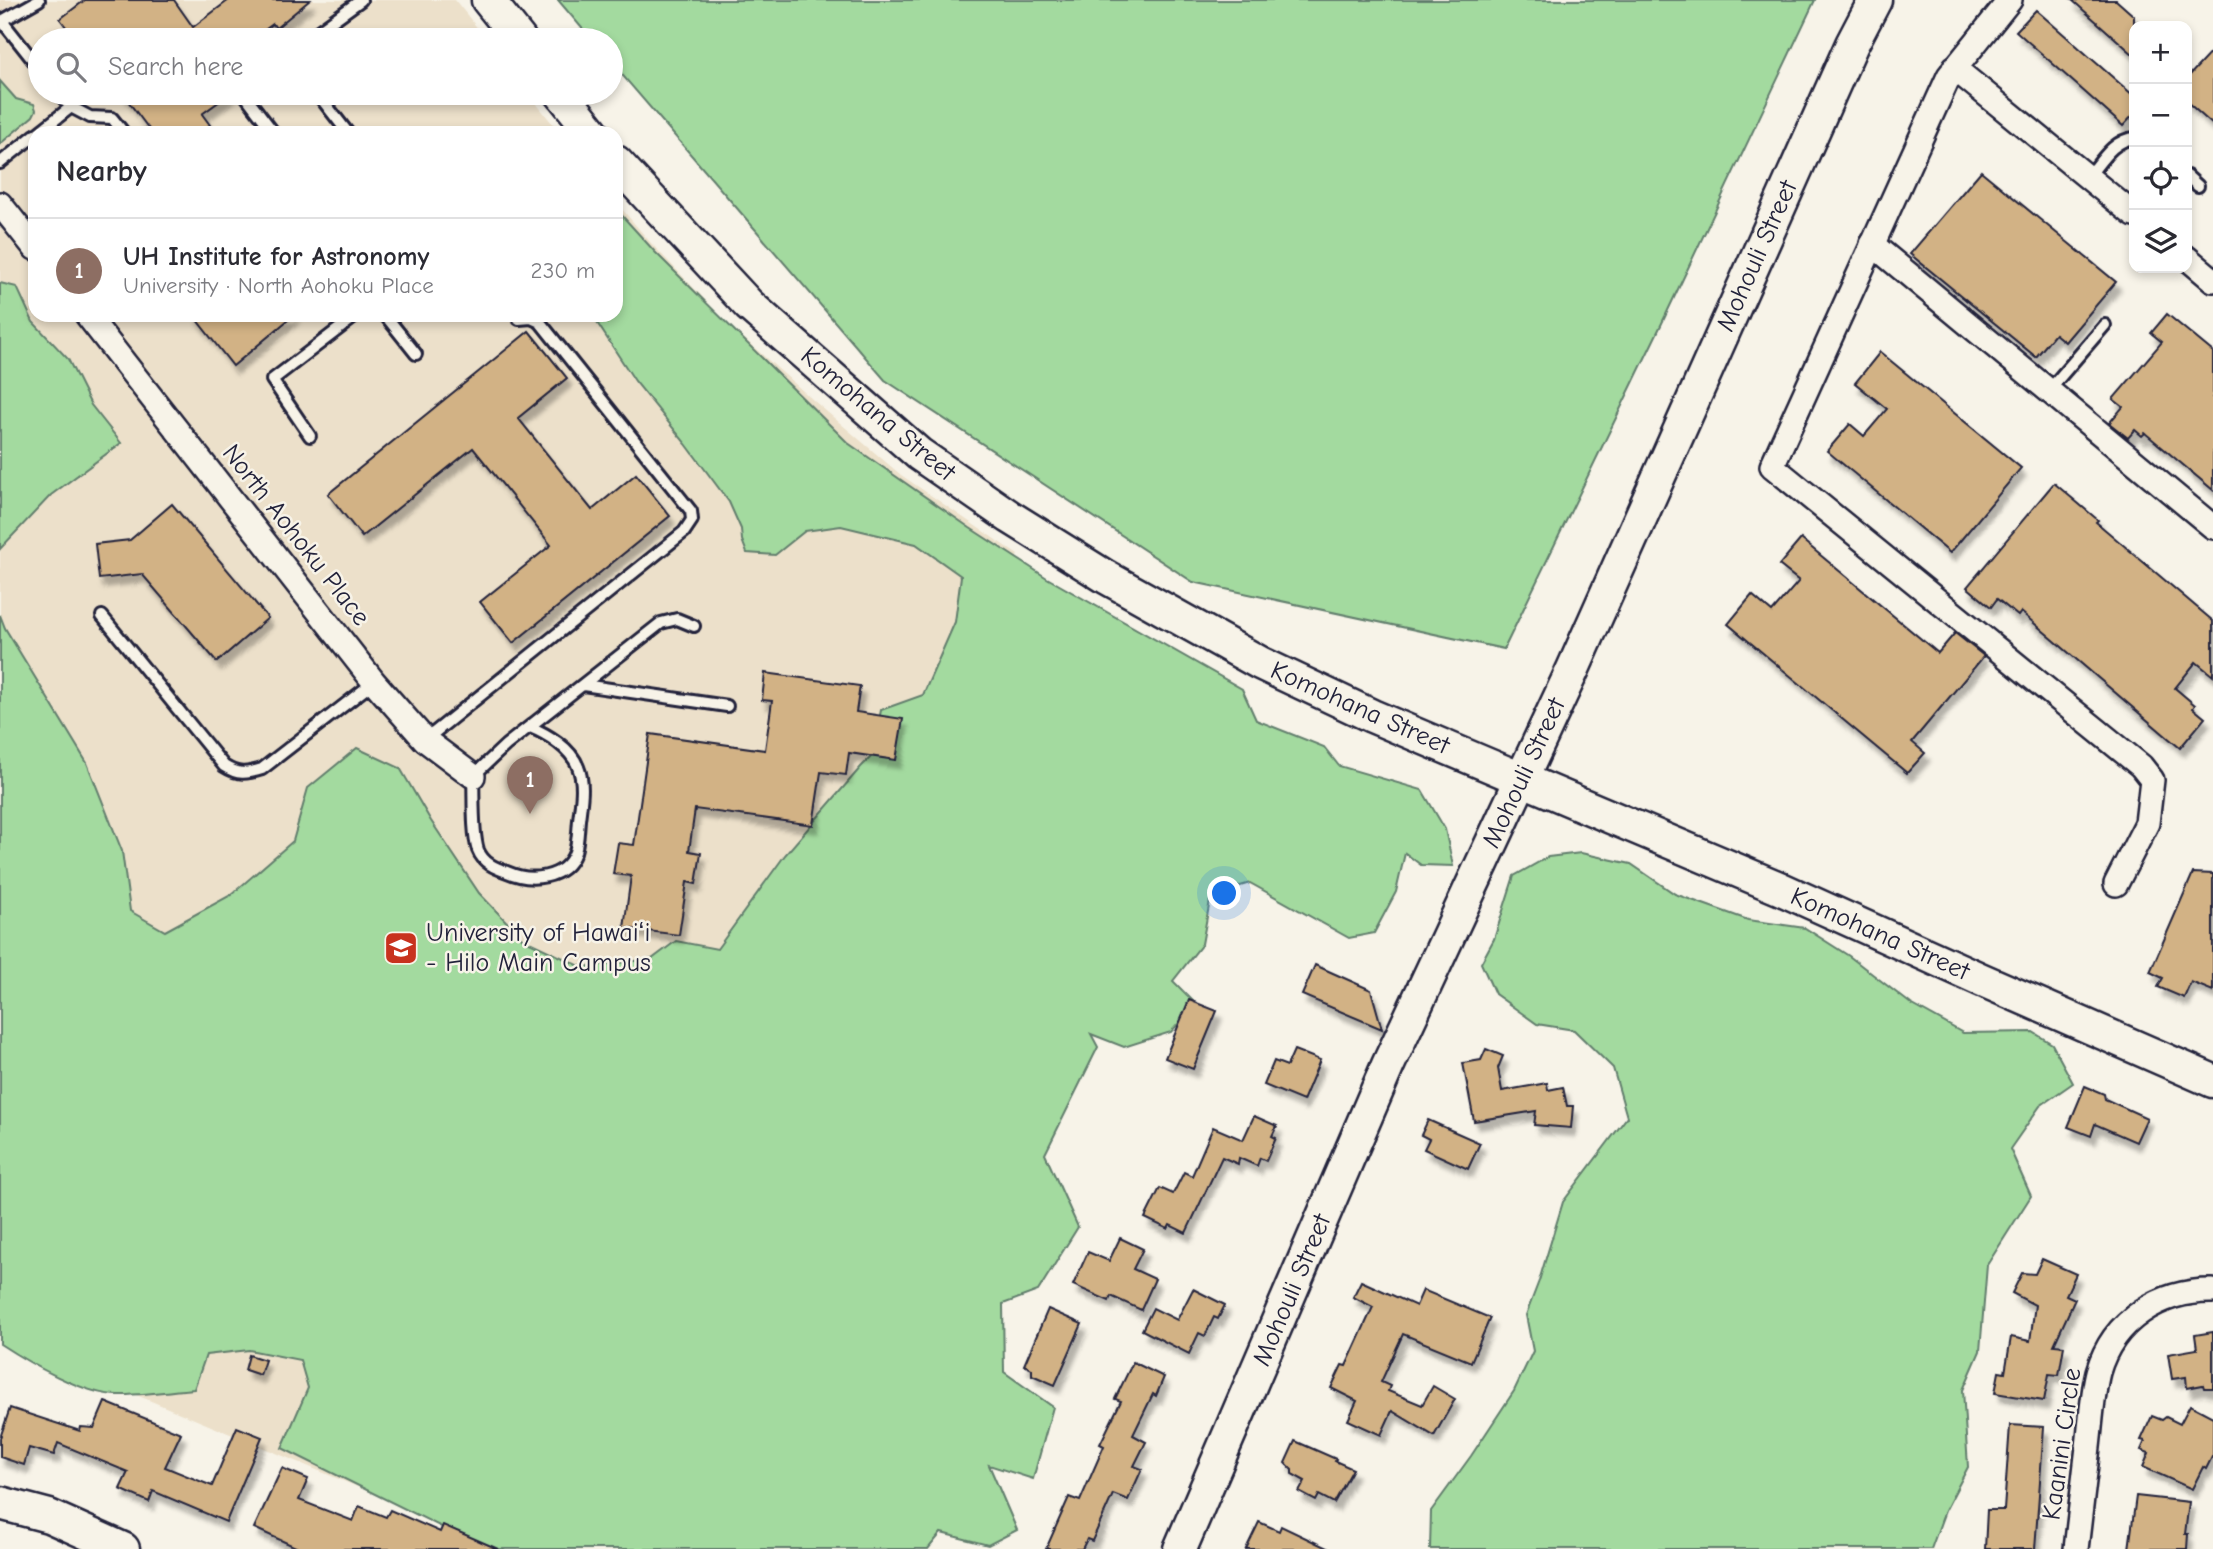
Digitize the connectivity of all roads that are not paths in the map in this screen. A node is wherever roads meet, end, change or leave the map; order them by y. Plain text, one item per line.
1 (39, 0) edge
2 (361, 0) edge
3 (488, 0) edge
4 (1875, 0) edge
5 (2010, 0) edge
6 (1, 21) edge
7 (322, 28) edge
8 (510, 28) edge
9 (28, 54) edge
10 (1954, 68) junction
11 (253, 105) edge
12 (326, 105) edge
13 (571, 105) edge
14 (71, 107) joint
15 (46, 126) edge
16 (118, 126) edge
17 (269, 126) edge
18 (343, 126) edge
19 (587, 126) edge
20 (2129, 138) edge
21 (28, 140) edge
22 (0, 163) edge
23 (623, 170) edge
24 (2088, 177) junction
25 (2192, 181) edge
26 (2198, 186) dead end
27 (0, 204) edge
28 (2129, 211) edge
29 (28, 239) edge
30 (1872, 244) junction
31 (2192, 262) edge
32 (2213, 280) edge
33 (93, 322) edge
34 (348, 322) edge
35 (390, 322) edge
36 (538, 322) edge
37 (2105, 326) dead end
38 (416, 355) dead end
39 (2049, 390) junction
40 (310, 436) dead end
41 (2213, 527) edge
42 (102, 616) dead end
43 (694, 626) dead end
44 (374, 682) junction
45 (583, 685) junction
46 (727, 706) dead end
47 (530, 727) junction
48 (425, 740) junction
49 (473, 776) junction
50 (1522, 779) junction
51 (2116, 884) dead end
52 (2213, 1081) edge
53 (2213, 1291) edge
54 (0, 1503) edge
55 (123, 1549) edge
56 (1180, 1549) edge
57 (2076, 1549) edge

1 - 6 lane
2 - 7 lane
3 - 8 main road
4 - 50 main road, Mohouli Street
5 - 10 street
6 - 9 lane
10 - 24 street
10 - 30 street
11 - 17 lane
12 - 18 lane
13 - 19 main road
14 - 15 lane
14 - 16 lane
20 - 24 lane
21 - 22 lane
23 - 50 main road, Komohana Street
24 - 28 street
25 - 26 lane
27 - 29 street
30 - 39 street
30 - 51 street
31 - 32 street
33 - 44 street, North Aohoku Place
34 - 40 lane
35 - 38 lane
36 - 48 lane
37 - 39 lane
39 - 41 street
42 - 44 lane
43 - 45 lane
44 - 48 street, North Aohoku Place
45 - 46 lane
45 - 47 lane
47 - 49 lane
47 - 49 lane
48 - 49 street, North Aohoku Place
50 - 52 main road, Komohana Street
50 - 56 main road, Mohouli Street
53 - 57 street, Kaanini Circle
54 - 55 main road

